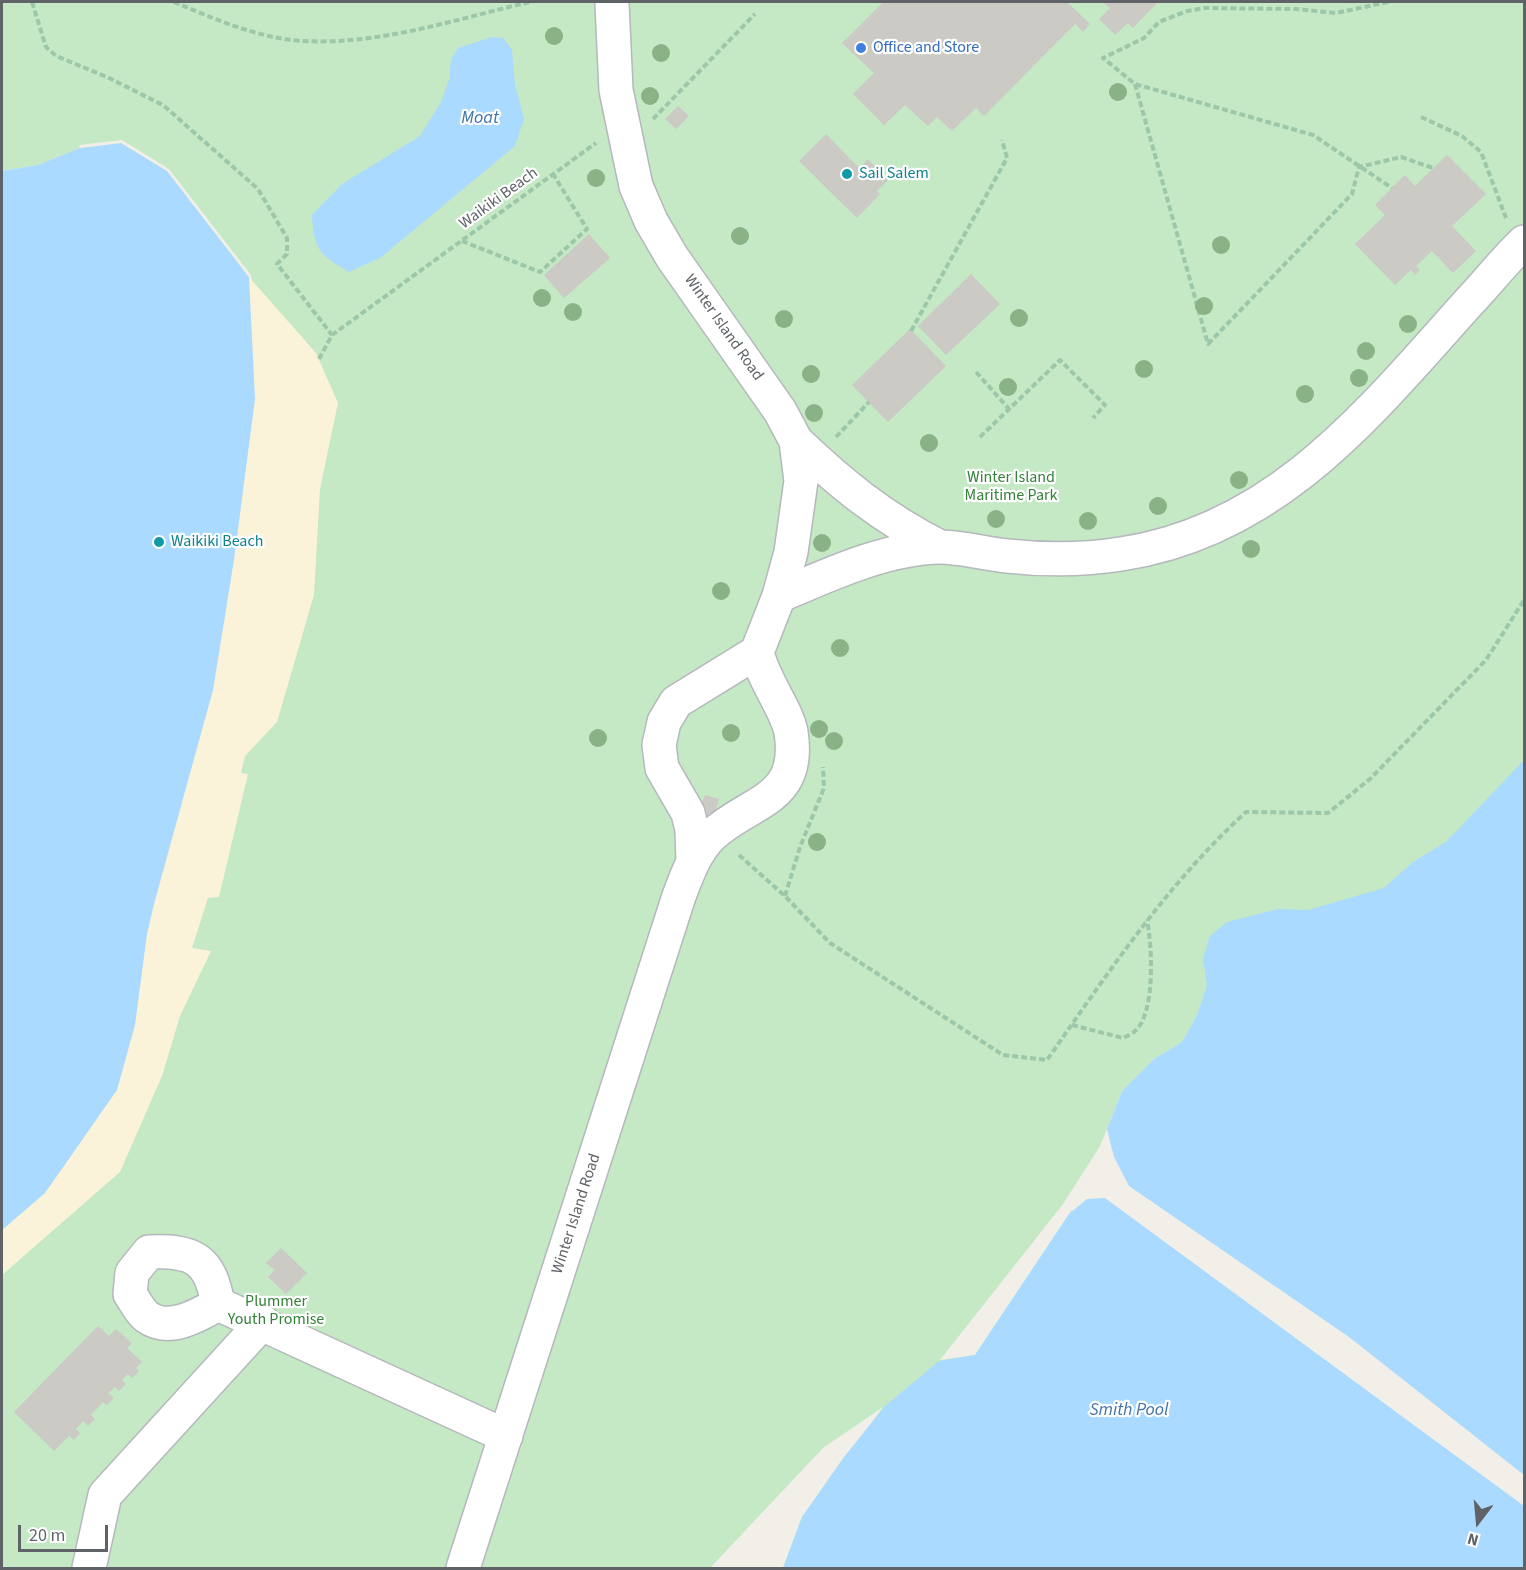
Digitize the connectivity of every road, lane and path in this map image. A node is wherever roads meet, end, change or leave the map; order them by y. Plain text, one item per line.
1 (32, 2) edge
2 (174, 2) edge
3 (530, 2) edge
4 (1388, 2) edge
5 (612, 4) dead end
6 (755, 14) dead end
7 (1135, 84) junction
8 (1421, 117) dead end
9 (621, 124) junction
10 (1002, 140) dead end
11 (1359, 166) junction
12 (1433, 168) dead end
13 (553, 174) junction
14 (1392, 188) dead end
15 (462, 241) junction
16 (1523, 243) edge
17 (911, 331) dead end
18 (332, 335) junction
19 (319, 359) dead end
20 (976, 372) dead end
21 (869, 402) dead end
22 (1009, 409) junction
23 (1093, 417) dead end
24 (980, 437) dead end
25 (805, 450) junction
26 (940, 547) junction
27 (780, 596) junction
28 (1524, 600) edge
29 (757, 652) junction
30 (821, 763) dead end
31 (702, 849) junction
32 (785, 896) junction
33 (1147, 920) junction
34 (1072, 1025) junction
35 (218, 1304) dead end
36 (263, 1322) junction
37 (506, 1436) junction
38 (89, 1569) edge
39 (463, 1569) edge

1 - 18 path
2 - 3 path
4 - 7 path
5 - 9 street, Winter Island Road
6 - 9 path
7 - 11 path
7 - 11 path
8 - 16 path
9 - 13 path, Waikiki Beach
9 - 25 street, Winter Island Road
10 - 17 path
11 - 12 path
11 - 14 path
13 - 15 path, Waikiki Beach
13 - 15 path
15 - 18 path, Waikiki Beach
16 - 26 street
18 - 19 path
20 - 22 path
21 - 25 path
22 - 23 path
22 - 24 path
25 - 26 street
25 - 27 street, Winter Island Road
26 - 27 street
27 - 29 street, Winter Island Road
28 - 33 path
29 - 31 street, Winter Island Road
29 - 31 street, Winter Island Road
30 - 32 path
31 - 32 path
31 - 37 street, Winter Island Road
32 - 34 path
33 - 34 path
33 - 34 path
35 - 36 street
36 - 37 street
36 - 38 street
37 - 39 street, Winter Island Road

